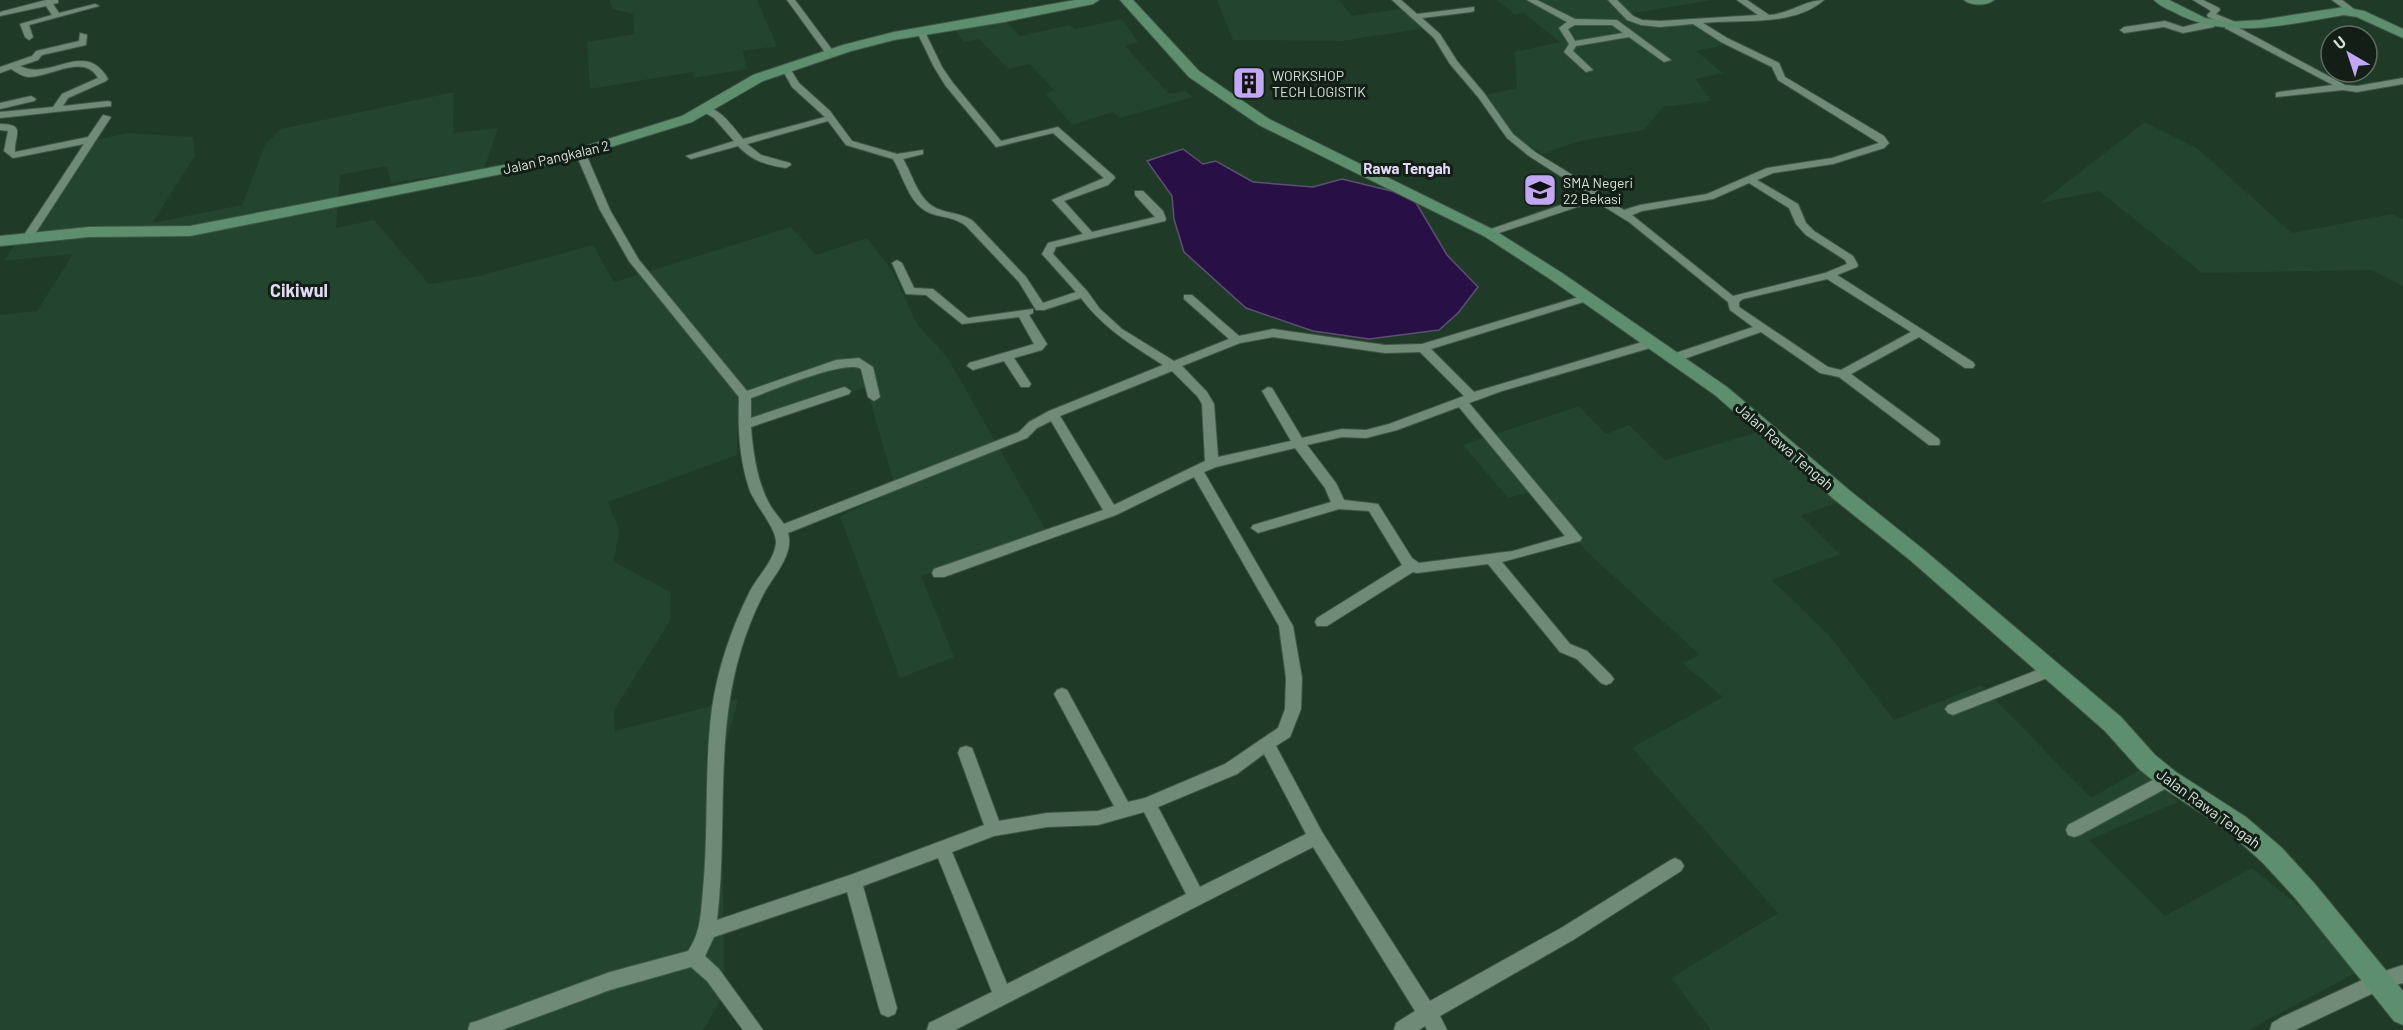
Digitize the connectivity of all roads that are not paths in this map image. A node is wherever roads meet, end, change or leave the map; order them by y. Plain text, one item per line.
1 (791, 0) edge
2 (1093, 0) edge
3 (1126, 0) edge
4 (1396, 0) edge
5 (1532, 0) edge
6 (1612, 0) edge
7 (1741, 0) edge
8 (1820, 0) edge
9 (1970, 0) edge
10 (1988, 0) edge
11 (2160, 0) edge
12 (2197, 0) edge
13 (2336, 0) edge
14 (52, 1) edge
15 (95, 6) dead end
16 (1470, 9) dead end
17 (2354, 12) junction
18 (2, 14) dead end
19 (57, 16) junction
20 (1414, 17) junction
21 (1768, 17) junction
22 (1695, 21) junction
23 (1574, 22) junction
24 (2211, 24) junction
25 (2232, 26) junction
26 (2124, 30) dead end
27 (921, 32) junction
28 (1631, 34) junction
29 (2403, 34) edge
30 (83, 35) dead end
31 (28, 37) dead end
32 (1573, 44) junction
33 (830, 53) junction
34 (0, 59) edge
35 (1667, 60) dead end
36 (6, 68) edge
37 (786, 69) junction
38 (1589, 70) dead end
39 (2400, 84) edge
40 (2343, 87) junction
41 (2279, 95) dead end
42 (31, 99) dead end
43 (108, 104) dead end
44 (0, 106) edge
45 (705, 109) junction
46 (56, 110) junction
47 (0, 115) edge
48 (106, 117) dead end
49 (830, 118) junction
50 (0, 127) edge
51 (92, 139) junction
52 (739, 144) junction
53 (920, 152) dead end
54 (581, 154) junction
55 (691, 156) dead end
56 (897, 157) junction
57 (786, 165) dead end
58 (1749, 179) junction
59 (1139, 193) dead end
60 (1595, 197) junction
61 (1624, 214) junction
62 (1489, 233) junction
63 (1088, 234) junction
64 (27, 238) junction
65 (0, 241) edge
66 (897, 262) dead end
67 (1829, 275) junction
68 (1083, 293) junction
69 (1188, 297) dead end
70 (1586, 298) junction
71 (1733, 301) junction
72 (1040, 308) junction
73 (1023, 313) junction
74 (1761, 328) junction
75 (1919, 332) junction
76 (1237, 340) junction
77 (1653, 343) junction
78 (1423, 348) junction
79 (1008, 357) junction
80 (1674, 358) junction
81 (1969, 364) dead end
82 (973, 366) dead end
83 (1173, 366) junction
84 (1843, 374) junction
85 (1025, 384) dead end
86 (845, 391) dead end
87 (1268, 391) dead end
88 (746, 396) junction
89 (874, 397) dead end
90 (1468, 400) junction
91 (1053, 414) junction
92 (744, 425) junction
93 (1934, 442) dead end
94 (1299, 444) junction
95 (1212, 463) junction
96 (1197, 472) junction
97 (1339, 504) junction
98 (1111, 512) junction
99 (1258, 528) dead end
100 (782, 530) junction
101 (1492, 560) junction
102 (1411, 566) junction
103 (939, 573) dead end
104 (1322, 621) dead end
105 (2050, 671) junction
106 (1605, 679) dead end
107 (1062, 694) dead end
108 (1953, 709) dead end
109 (1267, 744) junction
110 (966, 753) dead end
111 (2168, 779) junction
112 (1148, 804) junction
113 (1124, 810) junction
114 (994, 829) junction
115 (2073, 830) dead end
116 (1316, 837) junction
117 (943, 850) junction
118 (1675, 866) dead end
119 (854, 882) junction
120 (1197, 897) junction
121 (708, 931) junction
122 (694, 958) junction
123 (2391, 978) edge
124 (1003, 996) junction
125 (888, 1008) dead end
126 (2403, 1012) edge
127 (1426, 1014) junction
128 (477, 1030) edge
129 (754, 1030) edge
130 (936, 1030) edge
131 (1403, 1030) edge
132 (1438, 1030) edge
133 (2279, 1030) edge

1 - 33 street
2 - 27 street, Jalan Pangkalan 2
3 - 62 street, Jalan Rawa Tengah
4 - 20 street
5 - 23 street
6 - 22 street
7 - 21 street
8 - 21 street
9 - 10 street
11 - 24 street
12 - 25 street
13 - 17 street
14 - 18 street
14 - 19 street
15 - 19 street
16 - 20 street
17 - 25 street
17 - 29 street
19 - 31 street
20 - 60 street
21 - 22 street
22 - 58 street
23 - 28 street
23 - 32 street
24 - 25 street
24 - 26 street
25 - 40 street
27 - 33 street, Jalan Pangkalan 2
27 - 63 street
28 - 32 street
28 - 35 street
30 - 36 street
32 - 38 street
33 - 37 street, Jalan Pangkalan 2
34 - 36 street
36 - 46 street
37 - 45 street, Jalan Pangkalan 2
37 - 49 street
39 - 40 street
40 - 41 street
42 - 44 street
43 - 46 street
45 - 52 street
45 - 54 street, Jalan Pangkalan 2
46 - 47 street
48 - 51 street
49 - 52 street
49 - 56 street
50 - 51 street
51 - 64 street
52 - 55 street
52 - 57 street
53 - 56 street
54 - 64 street, Jalan Pangkalan 2
54 - 88 street
56 - 72 street
58 - 61 street
58 - 67 street
59 - 63 street
60 - 61 street
60 - 62 street
61 - 71 street
62 - 70 street, Jalan Rawa Tengah
63 - 68 street
64 - 65 street, Jalan Pangkalan 2
66 - 73 street
67 - 71 street
67 - 75 street
68 - 72 street
68 - 83 street
69 - 76 street
70 - 77 street, Jalan Rawa Tengah
70 - 78 street
71 - 74 street
72 - 73 street
73 - 79 street
74 - 80 street
74 - 84 street
75 - 81 street
75 - 84 street
76 - 78 street
76 - 83 street
77 - 80 street, Jalan Rawa Tengah
77 - 90 street
78 - 90 street
79 - 82 street
79 - 85 street
80 - 105 street, Jalan Rawa Tengah
83 - 91 street
83 - 95 street
84 - 93 street
86 - 92 street
87 - 94 street
88 - 89 street
88 - 92 street
90 - 94 street
90 - 101 street
91 - 98 street
91 - 100 street
92 - 100 street
94 - 95 street
94 - 97 street
95 - 96 street
96 - 98 street
96 - 109 street
97 - 99 street
97 - 102 street
98 - 103 street
100 - 121 street
101 - 102 street
101 - 106 street
102 - 104 street
105 - 108 street
105 - 111 street, Jalan Rawa Tengah
107 - 113 street
109 - 112 street
109 - 116 street
110 - 114 street
111 - 115 street
111 - 123 street, Jalan Rawa Tengah
112 - 113 street
112 - 120 street
113 - 114 street
114 - 117 street
116 - 120 street
116 - 127 street
117 - 119 street
117 - 124 street
118 - 127 street
119 - 121 street
119 - 125 street
120 - 124 street
121 - 122 street
122 - 128 street
122 - 129 street
123 - 126 street, Jalan Rawa Tengah
123 - 133 street
124 - 130 street
127 - 131 street
127 - 132 street

